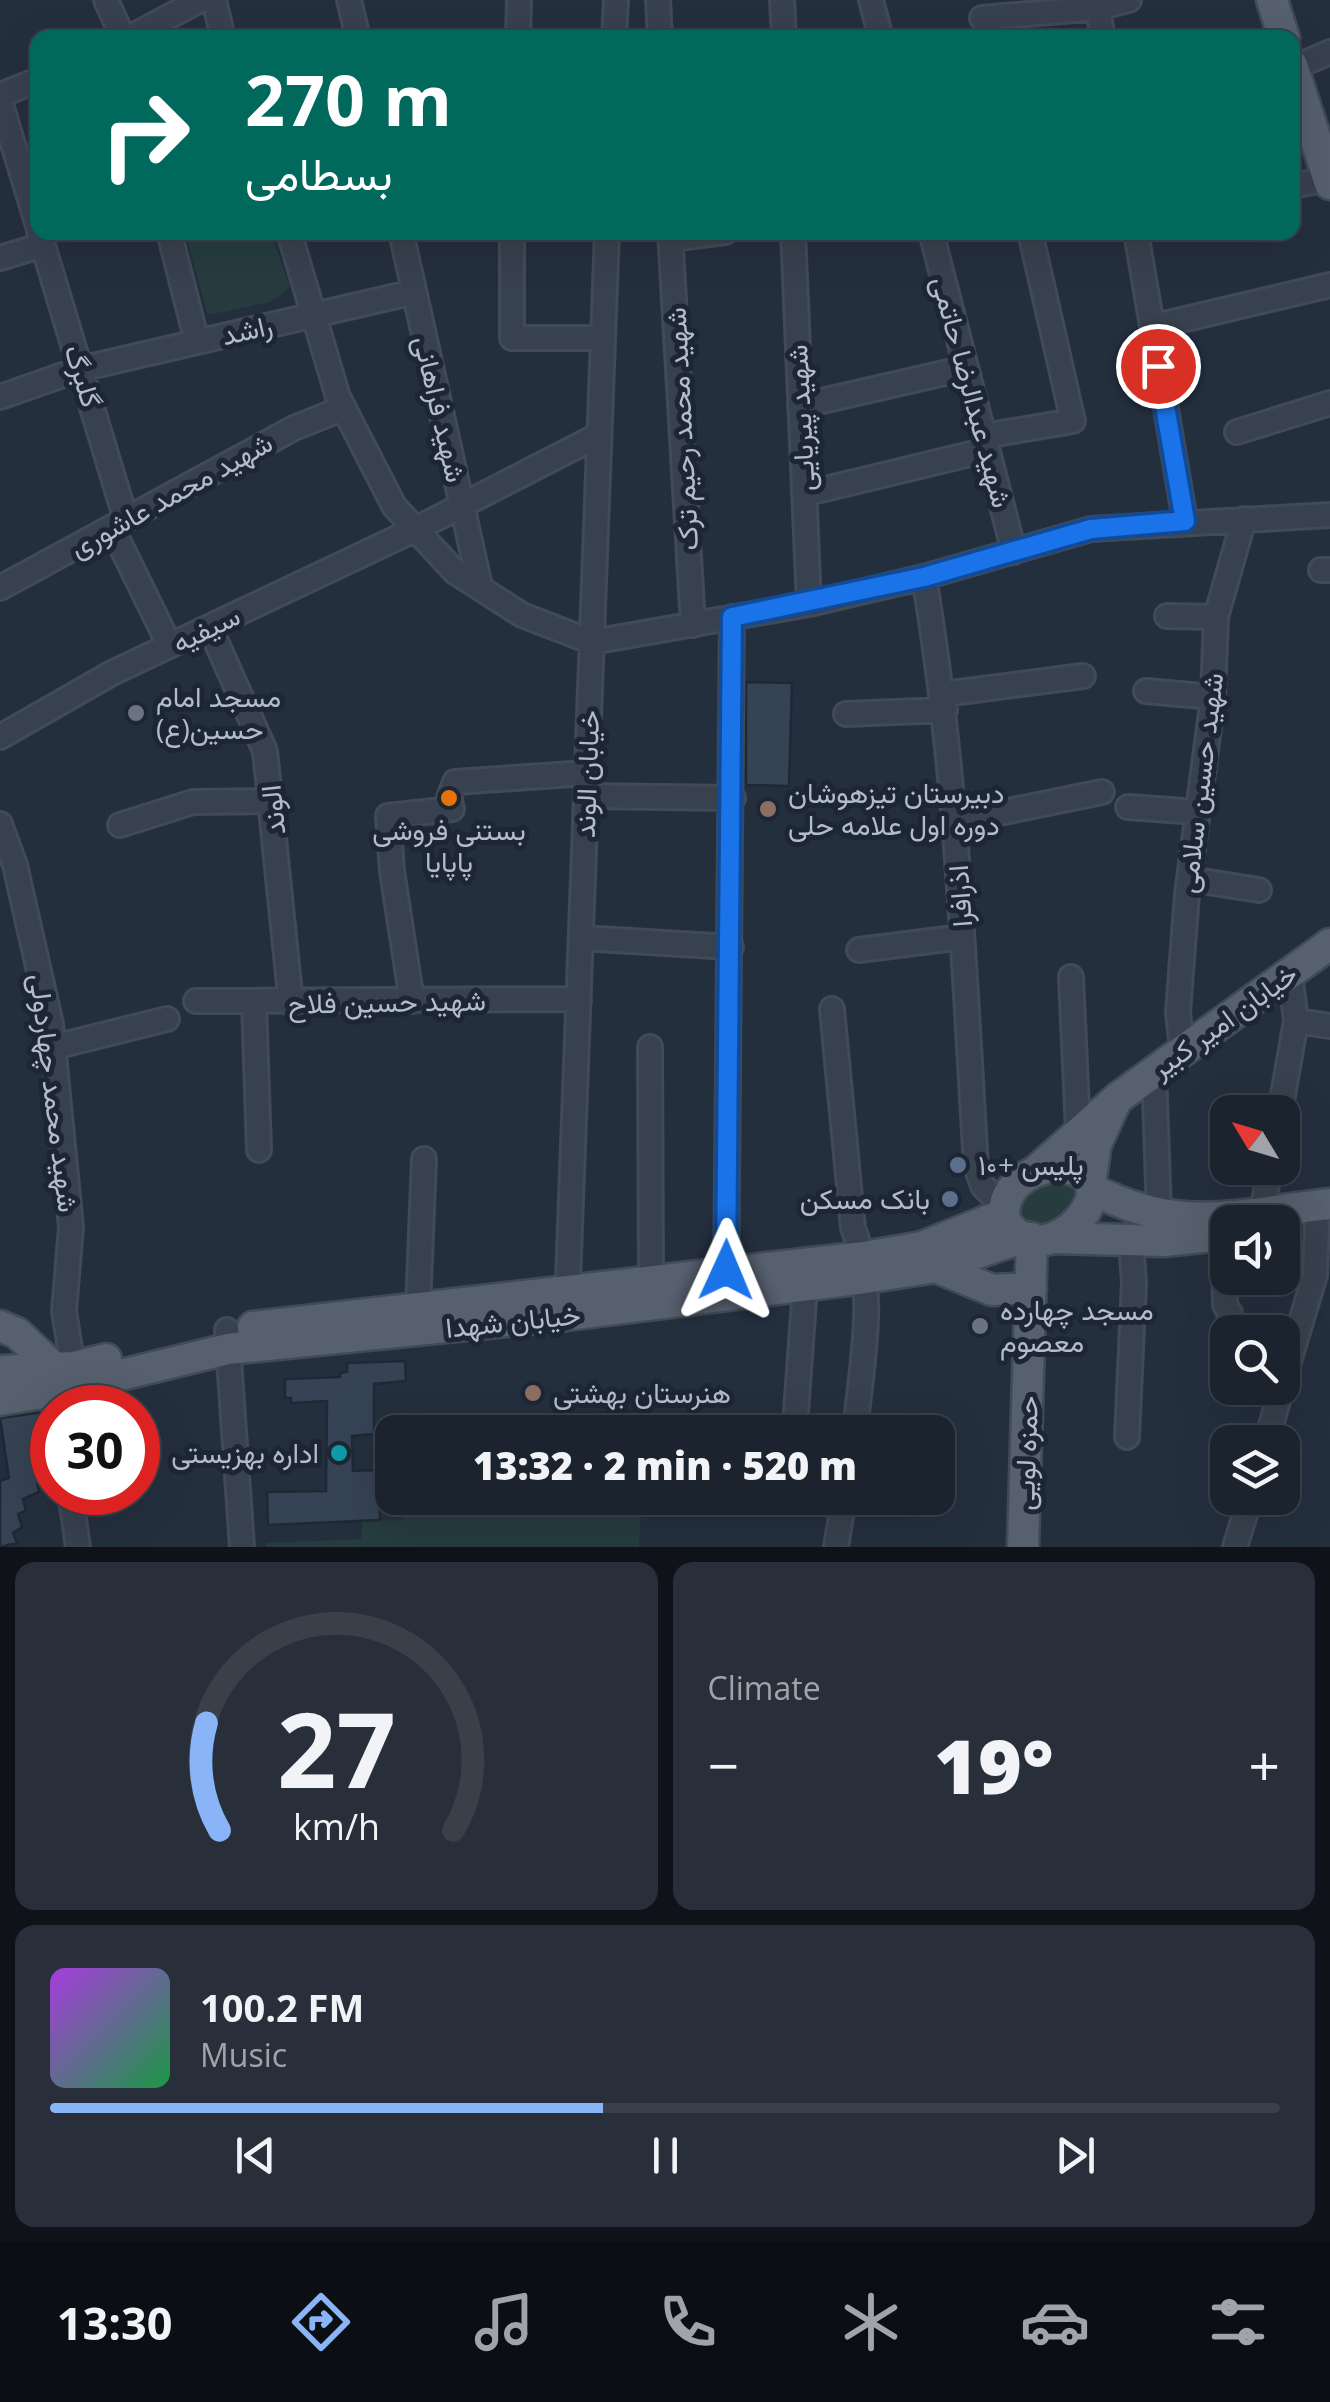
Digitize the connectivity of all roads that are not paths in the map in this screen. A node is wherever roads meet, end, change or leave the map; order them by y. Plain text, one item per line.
1 (106, 0) edge
2 (200, 0) edge
3 (214, 0) edge
4 (349, 0) edge
5 (519, 0) edge
6 (616, 0) edge
7 (658, 0) edge
8 (782, 0) edge
9 (871, 0) edge
10 (1129, 0) edge
11 (1272, 0) edge
12 (1097, 4) edge
13 (982, 18) edge
14 (122, 30) edge
15 (142, 30) edge
16 (221, 30) edge
17 (356, 30) edge
18 (518, 30) edge
19 (614, 30) edge
20 (660, 30) edge
21 (784, 30) edge
22 (879, 30) edge
23 (1101, 30) edge
24 (1281, 30) edge
25 (1330, 52) edge
26 (1300, 67) edge
27 (30, 84) edge
28 (1300, 91) edge
29 (0, 98) edge
30 (1327, 166) edge
31 (1300, 181) edge
32 (30, 199) edge
33 (30, 233) edge
34 (42, 240) edge
35 (171, 240) edge
36 (291, 240) edge
37 (403, 240) edge
38 (512, 240) edge
39 (607, 240) edge
40 (671, 240) edge
41 (792, 240) edge
42 (933, 240) edge
43 (1032, 240) edge
44 (1137, 240) edge
45 (0, 258) edge
46 (1330, 285) edge
47 (414, 292) junction
48 (314, 315) junction
49 (1152, 327) junction
50 (603, 338) junction
51 (197, 342) junction
52 (80, 368) junction
53 (966, 368) junction
54 (0, 397) edge
55 (1330, 404) edge
56 (800, 406) junction
57 (344, 408) junction
58 (1237, 432) dead end
59 (599, 435) junction
60 (986, 443) junction
61 (804, 494) junction
62 (462, 505) junction
63 (1330, 515) edge
64 (1244, 519) junction
65 (1185, 521) junction
66 (119, 524) junction
67 (416, 530) junction
68 (1014, 552) junction
69 (924, 577) junction
70 (480, 586) junction
71 (0, 588) edge
72 (809, 604) junction
73 (1167, 616) dead end
74 (732, 617) junction
75 (1216, 617) junction
76 (693, 624) junction
77 (210, 628) junction
78 (592, 642) junction
79 (170, 646) junction
80 (1084, 676) dead end
81 (1146, 691) dead end
82 (1213, 697) junction
83 (944, 702) junction
84 (846, 714) dead end
85 (0, 737) edge
86 (587, 784) junction
87 (1102, 792) dead end
88 (733, 798) junction
89 (273, 801) junction
90 (1128, 807) dead end
91 (1198, 812) junction
92 (955, 822) junction
93 (0, 824) edge
94 (120, 825) dead end
95 (1188, 879) junction
96 (1259, 890) dead end
97 (962, 937) junction
98 (581, 938) junction
99 (1330, 944) edge
100 (731, 946) junction
101 (859, 950) dead end
102 (1290, 974) junction
103 (1071, 977) dead end
104 (579, 999) junction
105 (196, 1001) dead end
106 (412, 1001) junction
107 (254, 1003) junction
108 (291, 1004) junction
109 (832, 1009) dead end
110 (167, 1019) dead end
111 (1296, 1021) junction
112 (1330, 1026) edge
113 (650, 1047) dead end
114 (54, 1048) junction
115 (1182, 1050) junction
116 (1154, 1071) junction
117 (1283, 1095) edge
118 (1118, 1098) junction
119 (1078, 1131) junction
120 (259, 1150) dead end
121 (424, 1159) dead end
122 (1036, 1171) junction
123 (1091, 1186) junction
124 (1004, 1211) junction
125 (1159, 1213) junction
126 (1326, 1218) edge
127 (1300, 1219) edge
128 (1210, 1221) edge
129 (1210, 1235) edge
130 (1036, 1238) junction
131 (1131, 1241) junction
132 (936, 1267) junction
133 (865, 1268) junction
134 (651, 1279) junction
135 (726, 1284) junction
136 (805, 1287) junction
137 (1031, 1288) junction
138 (568, 1302) junction
139 (418, 1307) junction
140 (1300, 1324) edge
141 (0, 1326) edge
142 (228, 1340) junction
143 (0, 1371) edge
144 (59, 1383) edge
145 (0, 1400) edge
146 (797, 1415) edge
147 (855, 1415) edge
148 (1127, 1437) dead end
149 (70, 1515) edge
150 (841, 1515) edge
151 (1245, 1515) edge
152 (71, 1544) edge
153 (242, 1547) edge
154 (836, 1547) edge
155 (1023, 1547) edge
156 (1235, 1547) edge

1 - 14 street
2 - 15 street
3 - 16 street
4 - 17 street
5 - 18 street
6 - 19 street
7 - 20 street
8 - 21 street
9 - 22 street
10 - 12 street
11 - 24 main road
12 - 13 street
12 - 23 street
25 - 26 street
27 - 29 street
28 - 30 main road
29 - 32 street, گلبرگ
30 - 31 street
33 - 45 street
34 - 52 street, گلبرگ
35 - 51 street
36 - 48 street
37 - 47 street, شهید فراهانی
38 - 50 street
39 - 50 street, خیابان الوند
40 - 76 street, شهید محمد رحیم ترک
41 - 56 street, شهید پیریایی
42 - 53 street, شهید عبدالرضا حاتمی
43 - 60 street
44 - 49 street
46 - 49 street
47 - 48 street, راشد
47 - 62 street, شهید فراهانی
48 - 51 street, راشد
48 - 57 street
49 - 65 street
50 - 59 street, خیابان الوند
51 - 52 street, راشد
52 - 54 street, راشد
52 - 66 street, گلبرگ
53 - 56 street
53 - 60 street, شهید عبدالرضا حاتمی
55 - 58 street
56 - 61 street, شهید پیریایی
57 - 66 street, شهید محمد عاشوری
57 - 67 street
59 - 62 street, سیفیه
59 - 78 street, خیابان الوند
60 - 61 street
60 - 68 street, شهید عبدالرضا حاتمی
61 - 72 street, شهید پیریایی
62 - 67 street, سیفیه
62 - 70 street, شهید فراهانی
63 - 64 street
64 - 65 street
64 - 75 street, شهید حسین سلامی
65 - 68 street
66 - 71 street, شهید محمد عاشوری
66 - 79 street, گلبرگ
67 - 70 street
67 - 77 street, سیفیه
68 - 69 street
69 - 72 street
69 - 83 street, اذرافرا
70 - 78 street
72 - 74 street
73 - 75 street
74 - 76 street
74 - 88 street
75 - 82 street, شهید حسین سلامی
76 - 78 street
77 - 79 street, سیفیه
77 - 89 street, الوند
78 - 86 street, خیابان الوند
79 - 85 street, سیفیه
80 - 83 street
81 - 82 street
82 - 91 street, شهید حسین سلامی
83 - 84 street
83 - 92 street, اذرافرا
86 - 88 street
86 - 98 street, خیابان الوند
86 - 106 street
87 - 92 street
88 - 100 street
89 - 94 street
89 - 108 street, الوند
90 - 91 street
91 - 95 street, شهید حسین سلامی
92 - 97 street, اذرافرا
93 - 114 street, شهید محمد چهاردولی
95 - 96 street
95 - 115 street, شهید حسین سلامی
97 - 101 street
97 - 124 street, اذرافرا
98 - 100 street
98 - 104 street, خیابان الوند
99 - 102 main road, خیابان امیر کبیر
100 - 135 street
102 - 111 street
102 - 115 main road, خیابان امیر کبیر
103 - 119 street
104 - 106 street, شهید حسین فلاح
104 - 138 street, خیابان الوند
105 - 107 street, شهید حسین فلاح
106 - 108 street, شهید حسین فلاح
107 - 108 street, شهید حسین فلاح
107 - 120 street
109 - 133 street
110 - 114 street
111 - 112 street
111 - 117 street
113 - 134 street
114 - 144 street, شهید محمد چهاردولی
115 - 116 main road, خیابان امیر کبیر
116 - 118 main road, خیابان امیر کبیر
116 - 125 street
118 - 119 main road, خیابان امیر کبیر
118 - 123 main road
119 - 122 main road, خیابان امیر کبیر
121 - 139 street
122 - 123 main road
122 - 124 main road
123 - 125 main road
123 - 130 main road
124 - 130 main road
124 - 133 main road, خیابان شهدا
125 - 128 main road
126 - 127 main road
126 - 140 street
129 - 131 main road, خیابان شهدا
130 - 131 main road, خیابان شهدا
130 - 132 main road, خیابان شهدا
130 - 137 main road, حمزه لویی
131 - 148 street
132 - 133 main road, خیابان شهدا
132 - 137 main road
133 - 135 main road, خیابان شهدا
133 - 136 main road, خیابان شهدا
133 - 147 street
134 - 135 main road, خیابان شهدا
134 - 138 main road, خیابان شهدا
135 - 136 main road, خیابان شهدا
135 - 138 main road, خیابان شهدا
136 - 146 street
137 - 155 main road, حمزه لویی
138 - 139 main road, خیابان شهدا
138 - 142 main road, خیابان شهدا
139 - 142 main road, خیابان شهدا
141 - 144 main road
142 - 144 main road, خیابان شهدا
142 - 153 street
143 - 144 main road, خیابان شهدا
144 - 145 main road, خیابان شهدا
149 - 152 street
150 - 154 street
151 - 156 street

